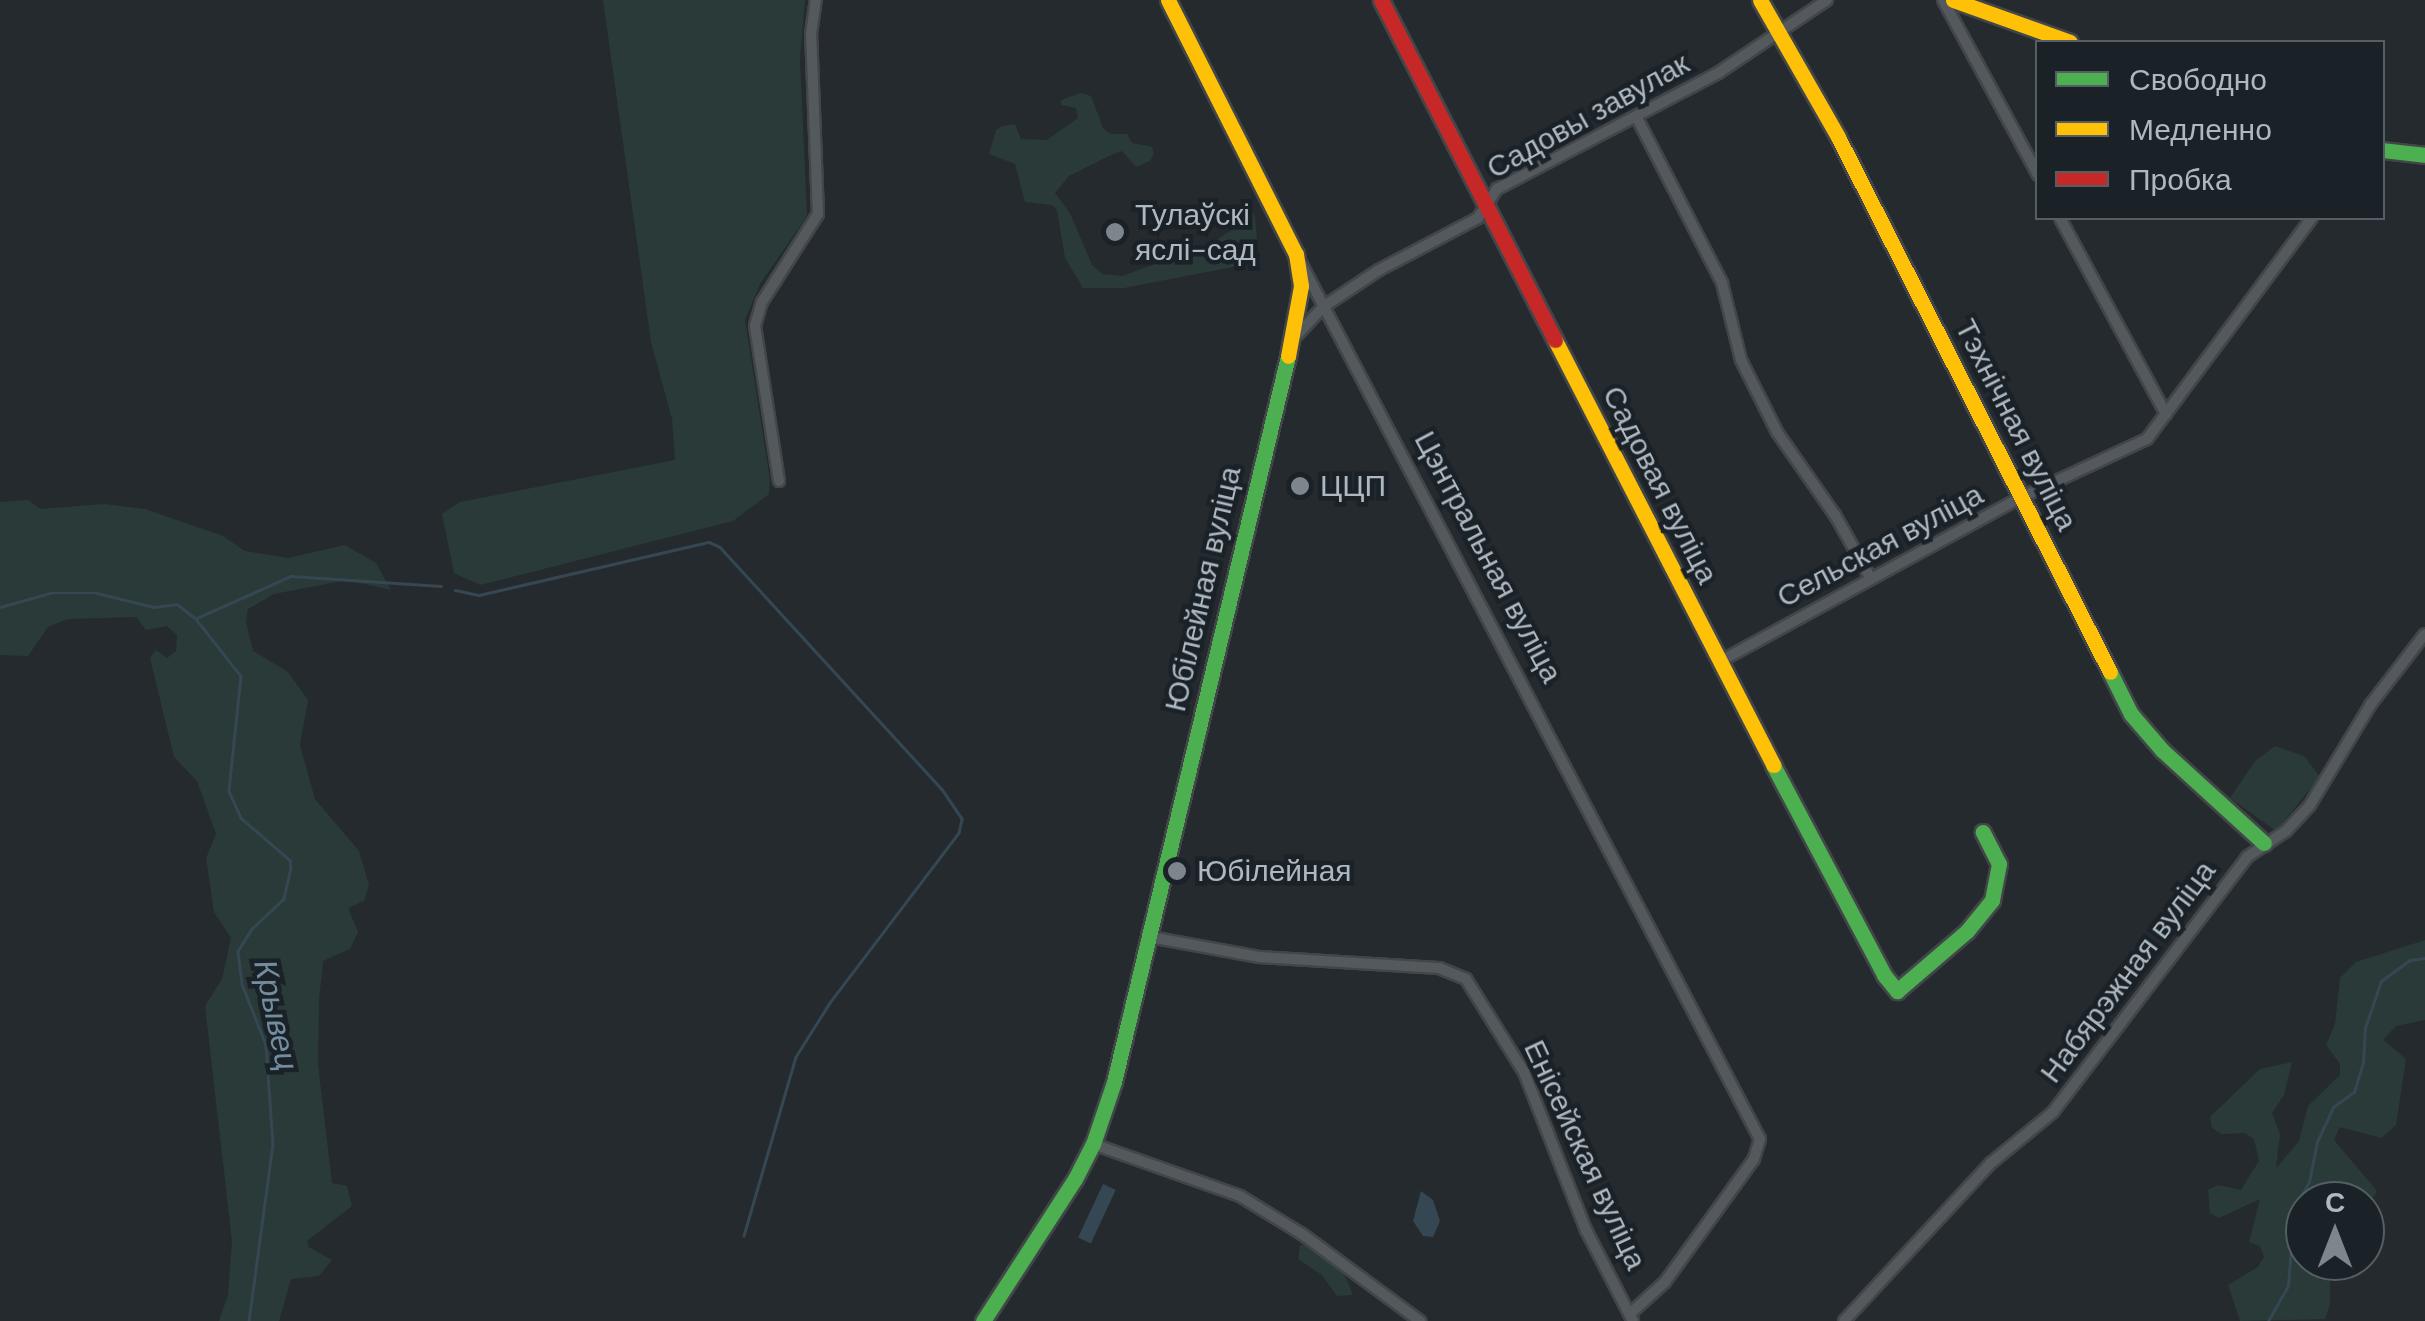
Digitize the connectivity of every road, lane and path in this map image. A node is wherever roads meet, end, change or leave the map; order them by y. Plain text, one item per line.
1 (816, 0) edge
2 (1168, 0) edge
3 (1381, 0) edge
4 (1760, 0) edge
5 (1827, 0) edge
6 (1944, 0) edge
7 (1953, 0) edge
8 (1777, 37) junction
9 (2064, 40) edge
10 (1637, 118) junction
11 (2385, 150) edge
12 (2425, 155) edge
13 (2035, 169) edge
14 (1487, 202) junction
15 (2061, 220) edge
16 (2311, 220) edge
17 (1296, 254) junction
18 (1323, 306) junction
19 (1294, 340) junction
20 (2166, 414) junction
21 (779, 481) dead end
22 (2022, 497) junction
23 (1871, 580) junction
24 (2425, 634) edge
25 (1719, 662) junction
26 (1983, 832) dead end
27 (2264, 843) junction
28 (1150, 938) junction
29 (1093, 1144) junction
30 (1632, 1316) edge
31 (983, 1321) edge
32 (1420, 1321) edge
33 (1844, 1321) edge

1 - 21 street
2 - 17 street, Цэнтральная вуліца
3 - 14 street, Садовая вуліца
4 - 8 street, Тэхнічная вуліца
5 - 8 street, Садовы завулак
6 - 13 street
7 - 9 street
8 - 10 street, Садовы завулак
8 - 22 street, Тэхнічная вуліца
10 - 14 street, Садовы завулак
10 - 23 street
11 - 12 street
14 - 18 street, Садовы завулак
14 - 25 street, Садовая вуліца
15 - 20 street
16 - 20 street, Сельская вуліца
17 - 18 street, Цэнтральная вуліца
17 - 19 street, Юбілейная вуліца
18 - 19 street, Садовы завулак
18 - 30 street, Цэнтральная вуліца
19 - 28 street, Юбілейная вуліца
20 - 22 street, Сельская вуліца
22 - 23 street, Сельская вуліца
22 - 27 street, Тэхнічная вуліца
23 - 25 street, Сельская вуліца
24 - 27 street, Набярэжная вуліца
25 - 26 street, Садовая вуліца
27 - 33 street, Набярэжная вуліца
28 - 29 street, Юбілейная вуліца
28 - 30 street, Енісейская вуліца
29 - 31 street, Юбілейная вуліца
29 - 32 street

